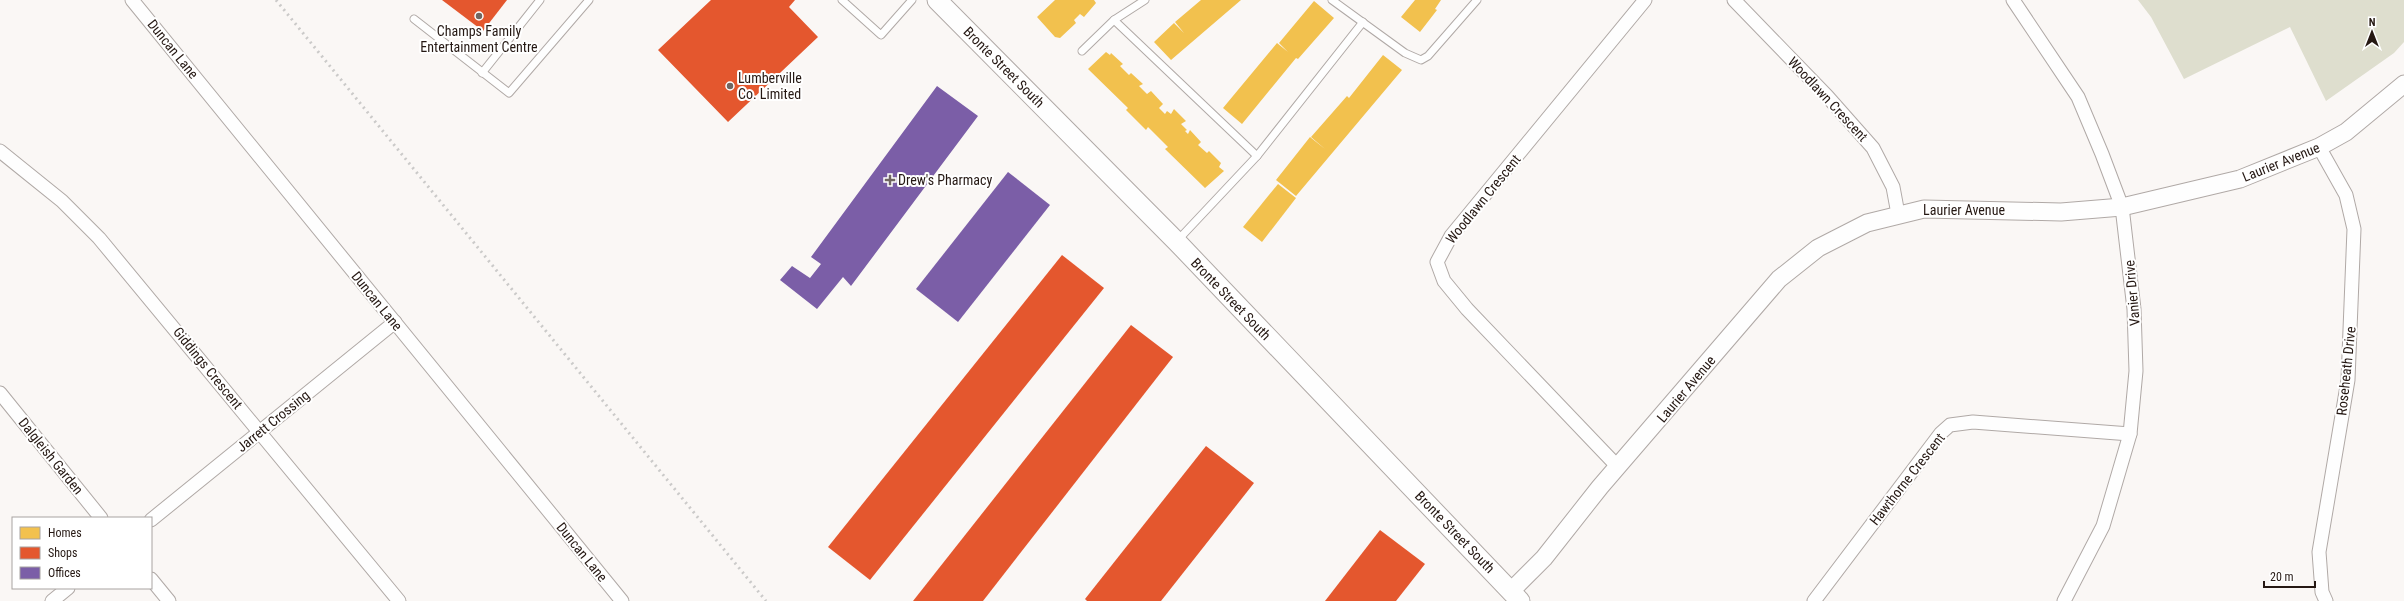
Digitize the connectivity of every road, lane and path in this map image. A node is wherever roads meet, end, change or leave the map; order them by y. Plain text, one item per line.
1 (132, 0) edge
2 (540, 0) edge
3 (590, 0) edge
4 (842, 0) edge
5 (912, 0) edge
6 (937, 0) edge
7 (1145, 0) edge
8 (1332, 0) edge
9 (1476, 0) edge
10 (1645, 0) edge
11 (1734, 0) edge
12 (2013, 0) edge
13 (414, 19) dead end
14 (1114, 20) junction
15 (1363, 22) junction
16 (1082, 51) dead end
17 (482, 73) junction
18 (2404, 84) edge
19 (2320, 147) junction
20 (0, 151) edge
21 (1257, 156) junction
22 (2122, 207) junction
23 (1898, 214) junction
24 (1177, 242) junction
25 (394, 322) junction
26 (0, 393) edge
27 (259, 432) junction
28 (2130, 434) junction
29 (1618, 467) junction
30 (100, 517) edge
31 (152, 519) edge
32 (152, 580) edge
33 (67, 589) edge
34 (1516, 596) edge
35 (52, 601) edge
36 (169, 601) edge
37 (399, 601) edge
38 (622, 601) edge
39 (1814, 601) edge
40 (2064, 601) edge
41 (2326, 601) edge

1 - 25 street, Duncan Lane
2 - 17 lane
3 - 17 lane
4 - 5 lane
6 - 24 main road, Bronte Street South
7 - 14 lane
8 - 15 lane
9 - 15 lane
10 - 29 street, Woodlawn Crescent
11 - 23 street, Woodlawn Crescent
12 - 22 street, Vanier Drive
13 - 17 lane
14 - 16 lane
14 - 21 lane
15 - 21 lane
18 - 19 street, Laurier Avenue
19 - 22 street, Laurier Avenue
19 - 41 street, Roseheath Drive
20 - 27 street, Giddings Crescent
21 - 24 lane
22 - 23 street, Laurier Avenue
22 - 28 street, Vanier Drive
23 - 29 street, Laurier Avenue
24 - 34 main road, Bronte Street South
25 - 27 street, Jarrett Crossing
25 - 38 street, Duncan Lane
26 - 30 street, Dalgleish Garden
27 - 31 street, Jarrett Crossing
27 - 37 street, Giddings Crescent
28 - 39 street, Hawthorne Crescent
28 - 40 street, Vanier Drive
29 - 34 street, Laurier Avenue
32 - 36 street
33 - 35 street

